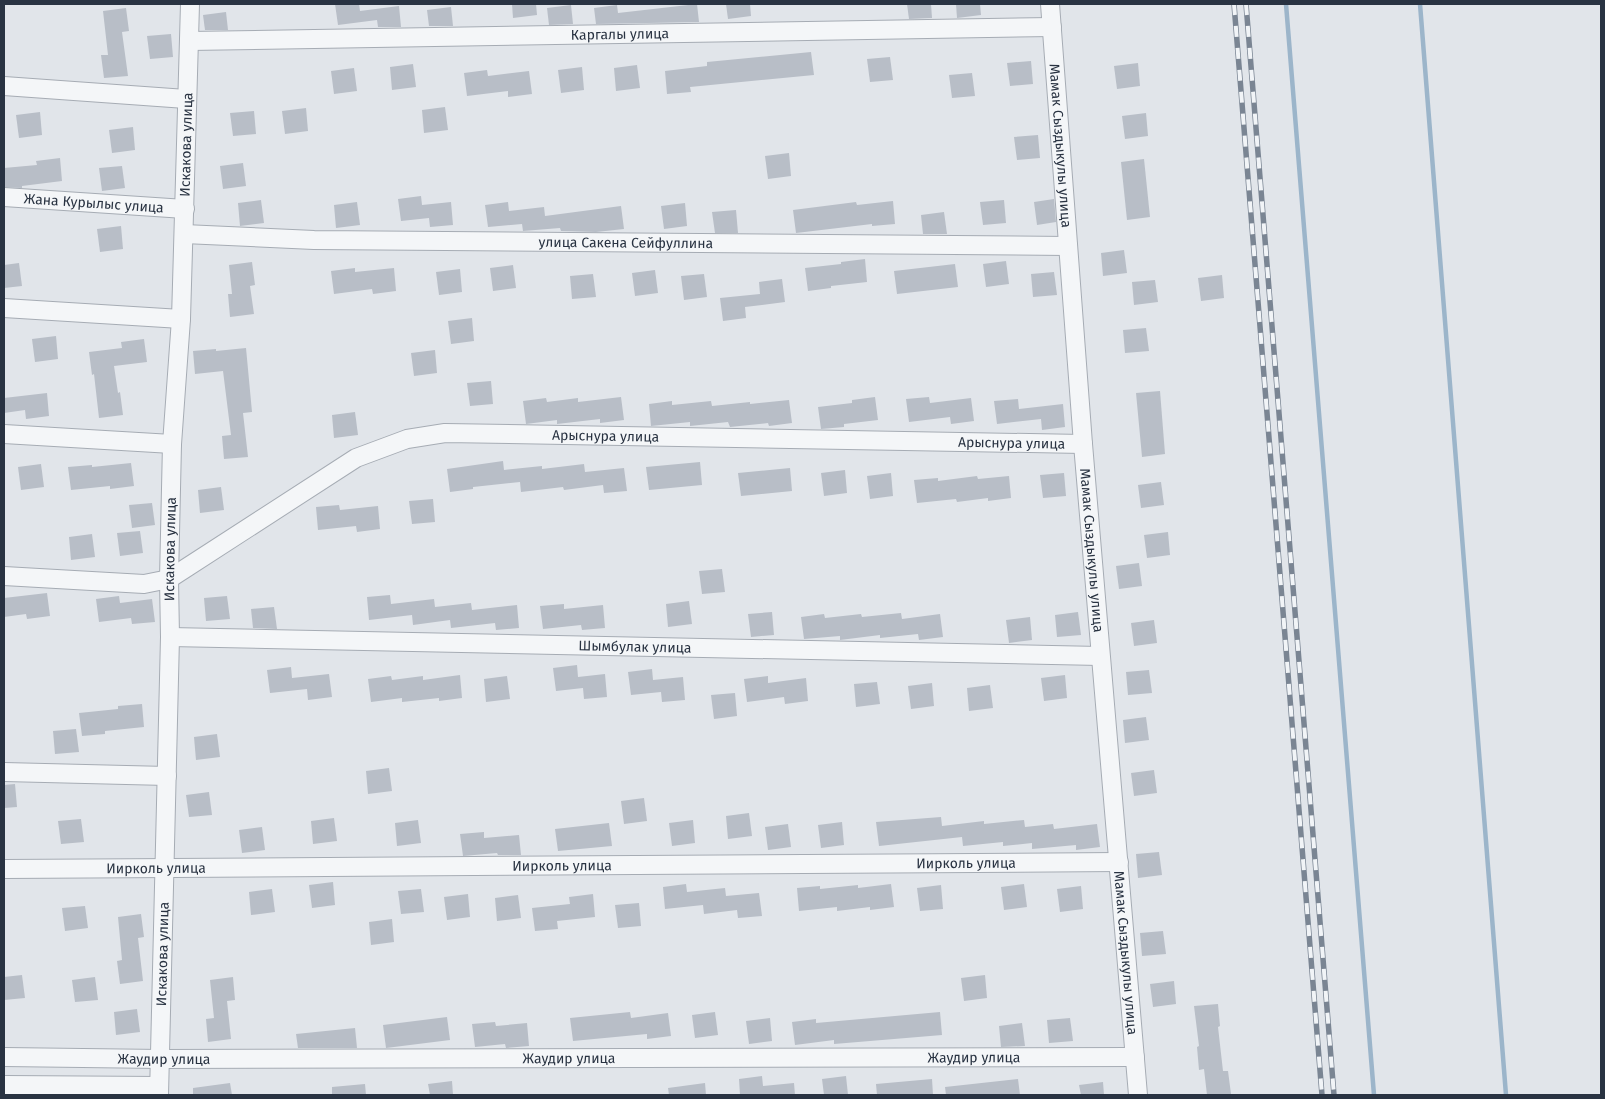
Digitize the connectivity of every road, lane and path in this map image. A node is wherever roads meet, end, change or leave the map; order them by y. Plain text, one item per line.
1 (190, 4) edge
2 (1050, 4) edge
3 (1052, 27) junction
4 (189, 41) junction
5 (4, 86) edge
6 (186, 99) junction
7 (4, 197) edge
8 (184, 209) junction
9 (184, 234) junction
10 (1068, 246) junction
11 (4, 308) edge
12 (181, 319) junction
13 (4, 434) edge
14 (172, 444) junction
15 (1083, 444) junction
16 (4, 576) edge
17 (169, 579) junction
18 (170, 638) junction
19 (1100, 656) junction
20 (4, 772) edge
21 (167, 776) junction
22 (1119, 862) junction
23 (165, 867) junction
24 (4, 869) edge
25 (1135, 1057) junction
26 (4, 1058) edge
27 (160, 1059) junction
28 (5, 1088) edge
29 (44, 1090) edge
30 (108, 1090) edge
31 (159, 1090) edge
32 (1138, 1095) edge

1 - 4 street, Искакова улица
2 - 3 street, Мамак Сыздыкулы улица
3 - 4 street, Каргалы улица
3 - 10 street, Мамак Сыздыкулы улица
4 - 6 street, Искакова улица
5 - 6 street
6 - 8 street, Искакова улица
7 - 8 street, Жана Курылыс улица
8 - 9 street, Искакова улица
9 - 10 street, улица Сакена Сейфуллина
9 - 12 street, Искакова улица
10 - 15 street, Мамак Сыздыкулы улица
11 - 12 street
12 - 14 street, Искакова улица
13 - 14 street
14 - 17 street, Искакова улица
15 - 17 street, Арыснура улица
15 - 19 street, Мамак Сыздыкулы улица
16 - 17 street
17 - 18 street, Искакова улица
18 - 19 street, Шымбулак улица
18 - 21 street, Искакова улица
19 - 22 street, Мамак Сыздыкулы улица
20 - 21 street
21 - 23 street, Искакова улица
22 - 23 street, Иирколь улица
22 - 25 street, Мамак Сыздыкулы улица
23 - 24 street, Иирколь улица
23 - 27 street, Искакова улица
25 - 27 street, Жаудир улица
25 - 32 street, Мамак Сыздыкулы улица
26 - 27 street, Жаудир улица
27 - 31 street, Искакова улица
28 - 29 street
29 - 30 street
30 - 31 street

